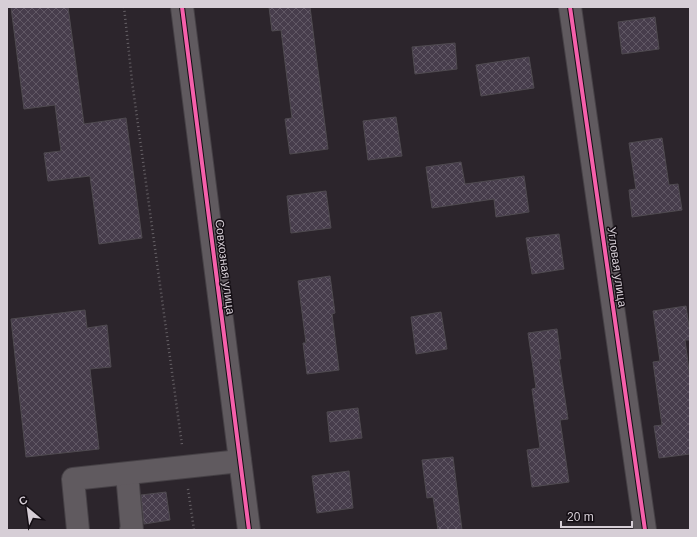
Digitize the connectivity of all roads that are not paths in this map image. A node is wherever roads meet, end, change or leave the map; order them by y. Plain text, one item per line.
1 (182, 7) edge
2 (570, 7) edge
3 (240, 461) junction
4 (127, 474) junction
5 (78, 530) edge
6 (131, 530) edge
7 (249, 530) edge
8 (645, 530) edge

1 - 3 street, Совхозная улица
2 - 8 street, Угловая улица
3 - 4 street
3 - 7 street, Совхозная улица
4 - 5 street
4 - 6 street

